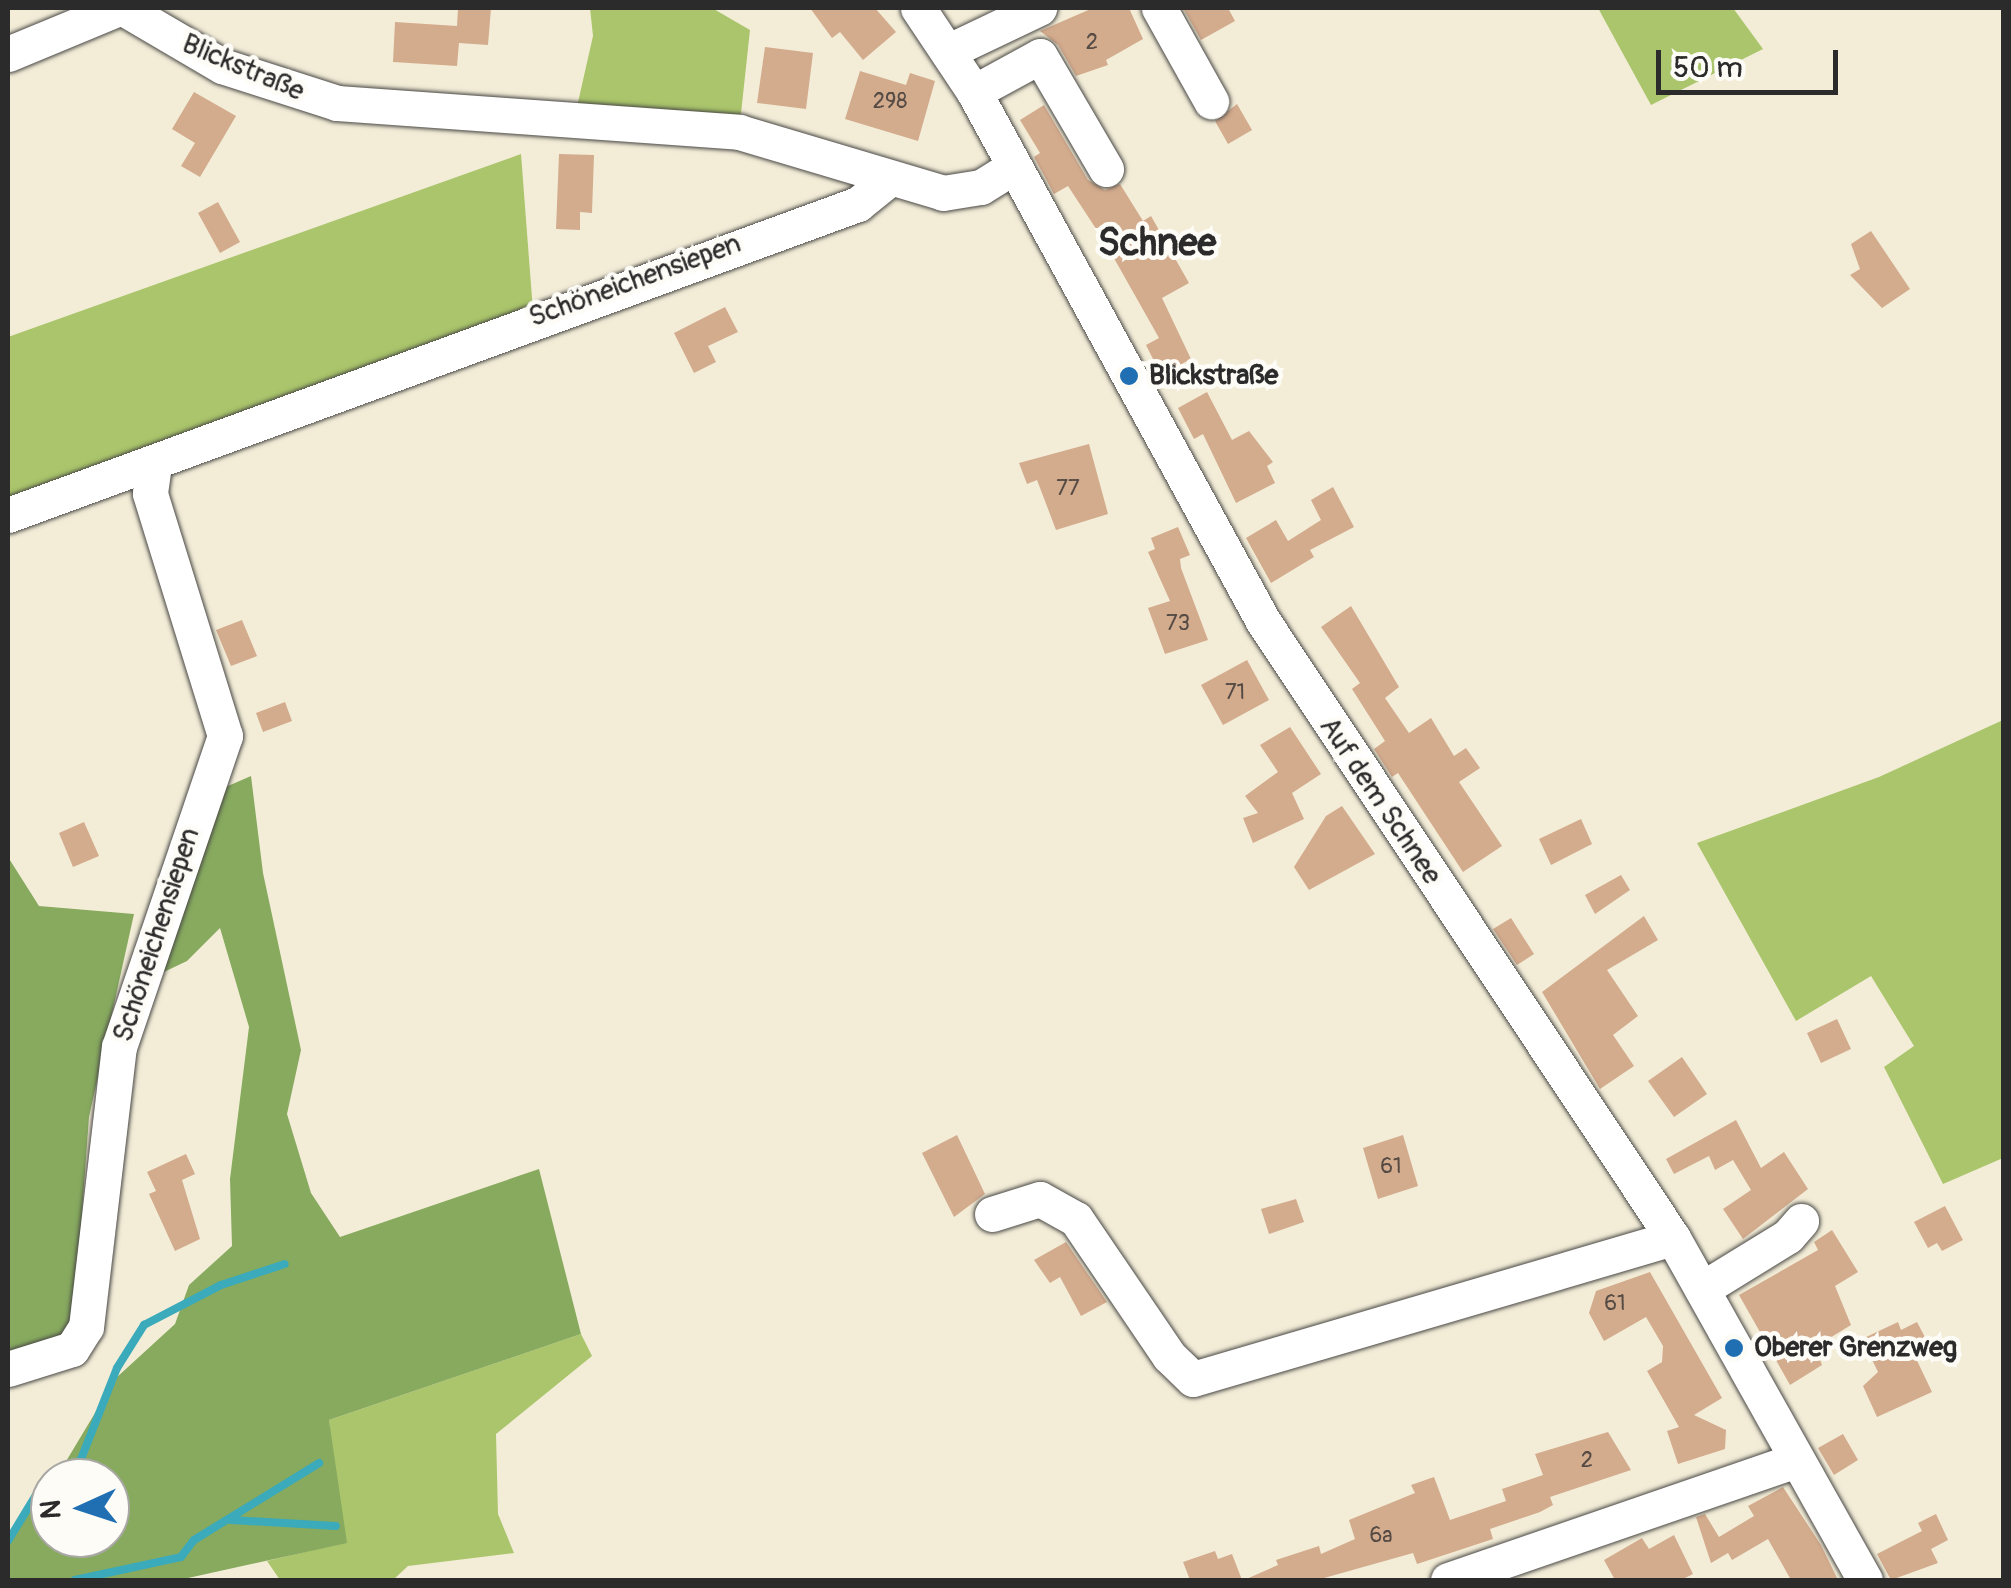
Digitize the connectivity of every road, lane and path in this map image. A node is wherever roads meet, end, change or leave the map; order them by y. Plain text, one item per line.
1 (121, 8) edge
2 (918, 8) edge
3 (1039, 8) edge
4 (1159, 8) edge
5 (949, 52) junction
6 (8, 54) edge
7 (974, 92) junction
8 (1211, 101) dead end
9 (1014, 166) junction
10 (1106, 169) dead end
11 (888, 180) junction
12 (154, 464) junction
13 (8, 516) edge
14 (992, 1214) dead end
15 (1801, 1221) dead end
16 (1673, 1238) junction
17 (1702, 1289) junction
18 (8, 1369) edge
19 (1796, 1460) junction
20 (1495, 1573) edge
21 (1448, 1580) edge
22 (1865, 1580) edge

1 - 6 street
1 - 11 street, Blickstraße
2 - 5 street, Auf dem Schnee
3 - 5 street
4 - 8 street
5 - 7 street, Auf dem Schnee
7 - 9 street, Auf dem Schnee
7 - 10 street
9 - 11 street, Blickstraße
9 - 16 street, Auf dem Schnee
11 - 12 street, Schöneichensiepen
12 - 13 street, Schöneichensiepen
12 - 18 street, Schöneichensiepen
14 - 16 street
15 - 17 street
16 - 17 street, Auf dem Schnee
17 - 19 street, Auf dem Schnee
19 - 20 street
19 - 22 street, Auf dem Schnee
20 - 21 street

